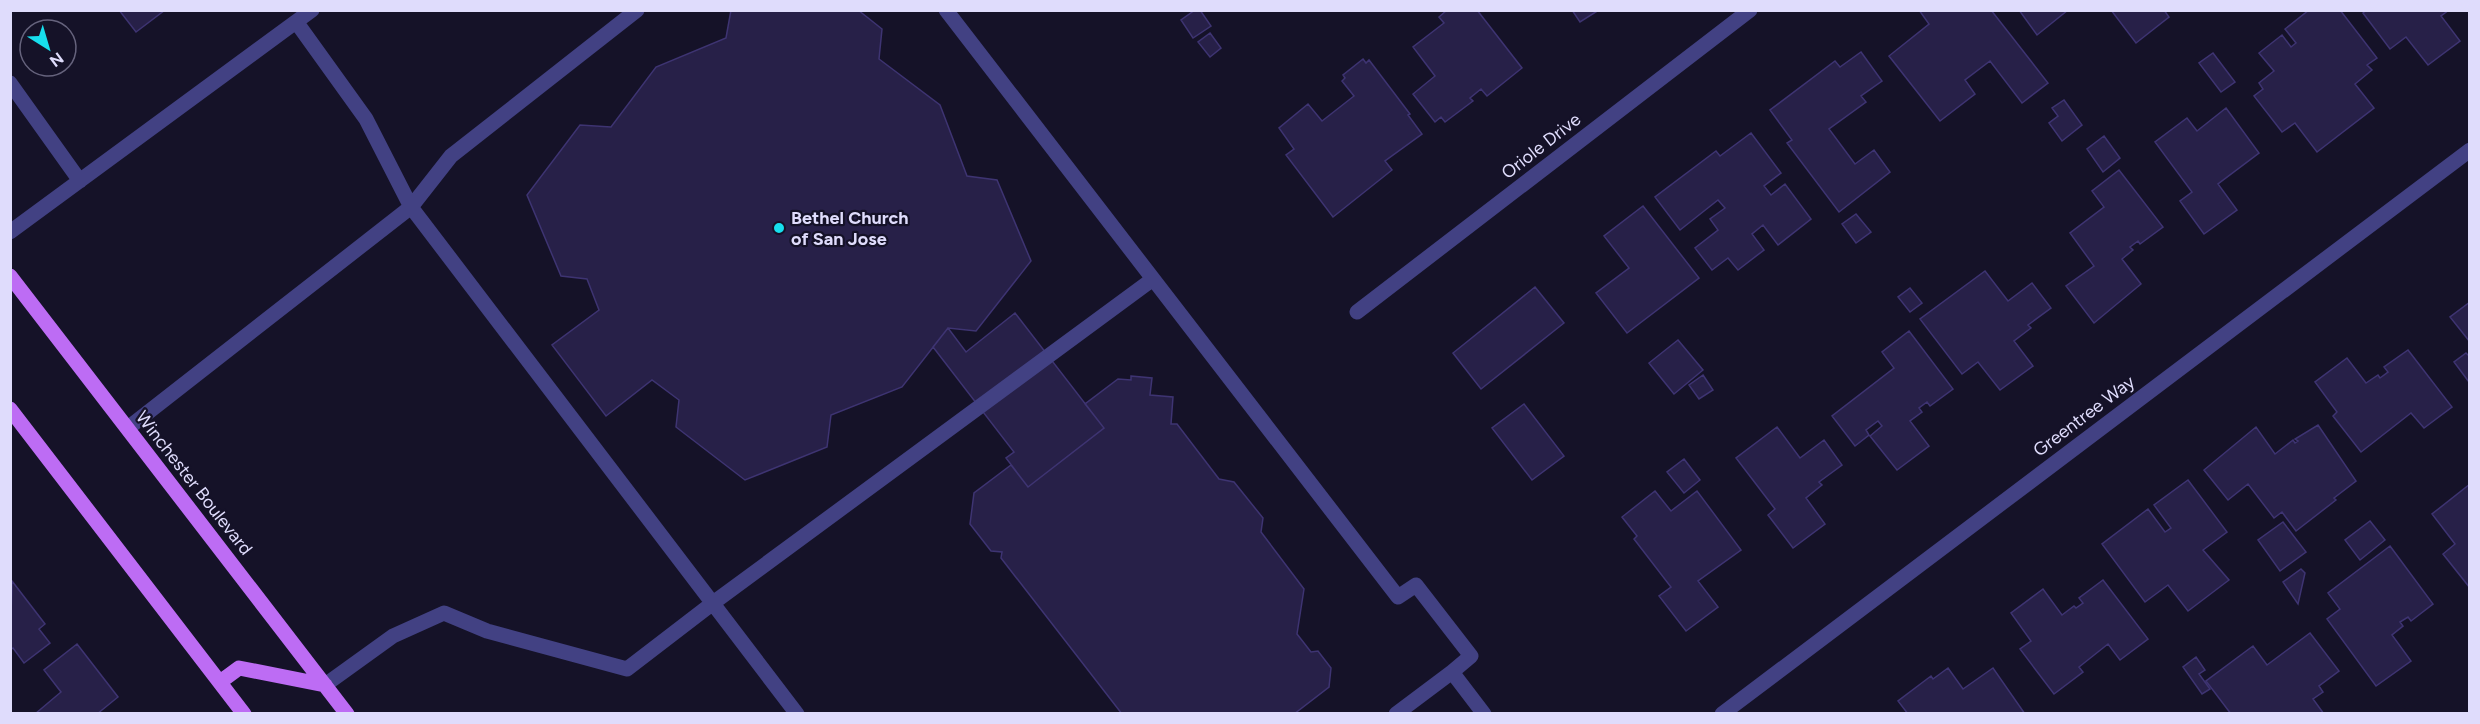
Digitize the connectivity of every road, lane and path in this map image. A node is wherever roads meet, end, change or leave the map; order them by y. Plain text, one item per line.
1 (312, 10) edge
2 (637, 10) edge
3 (946, 10) edge
4 (1750, 10) edge
5 (297, 23) junction
6 (10, 83) edge
7 (2469, 150) edge
8 (80, 181) junction
9 (411, 207) junction
10 (10, 232) edge
11 (10, 276) edge
12 (1153, 279) junction
13 (1357, 312) dead end
14 (10, 409) edge
15 (128, 428) junction
16 (713, 603) junction
17 (1452, 672) junction
18 (220, 682) junction
19 (325, 685) junction
20 (244, 714) edge
21 (347, 714) edge
22 (797, 714) edge
23 (1396, 714) edge
24 (1484, 714) edge
25 (1722, 714) edge

1 - 5 street
2 - 9 street
3 - 12 street
4 - 13 street, Oriole Drive
5 - 8 street
5 - 9 street
6 - 8 street
7 - 25 street, Greentree Way
8 - 10 street
9 - 15 street
9 - 16 street
11 - 15 main road, Winchester Boulevard
12 - 16 street
12 - 17 street
14 - 18 main road
15 - 19 main road, Winchester Boulevard
16 - 19 street
16 - 22 street
17 - 23 street
17 - 24 street
18 - 19 main road
18 - 20 main road
19 - 21 main road, Winchester Boulevard

